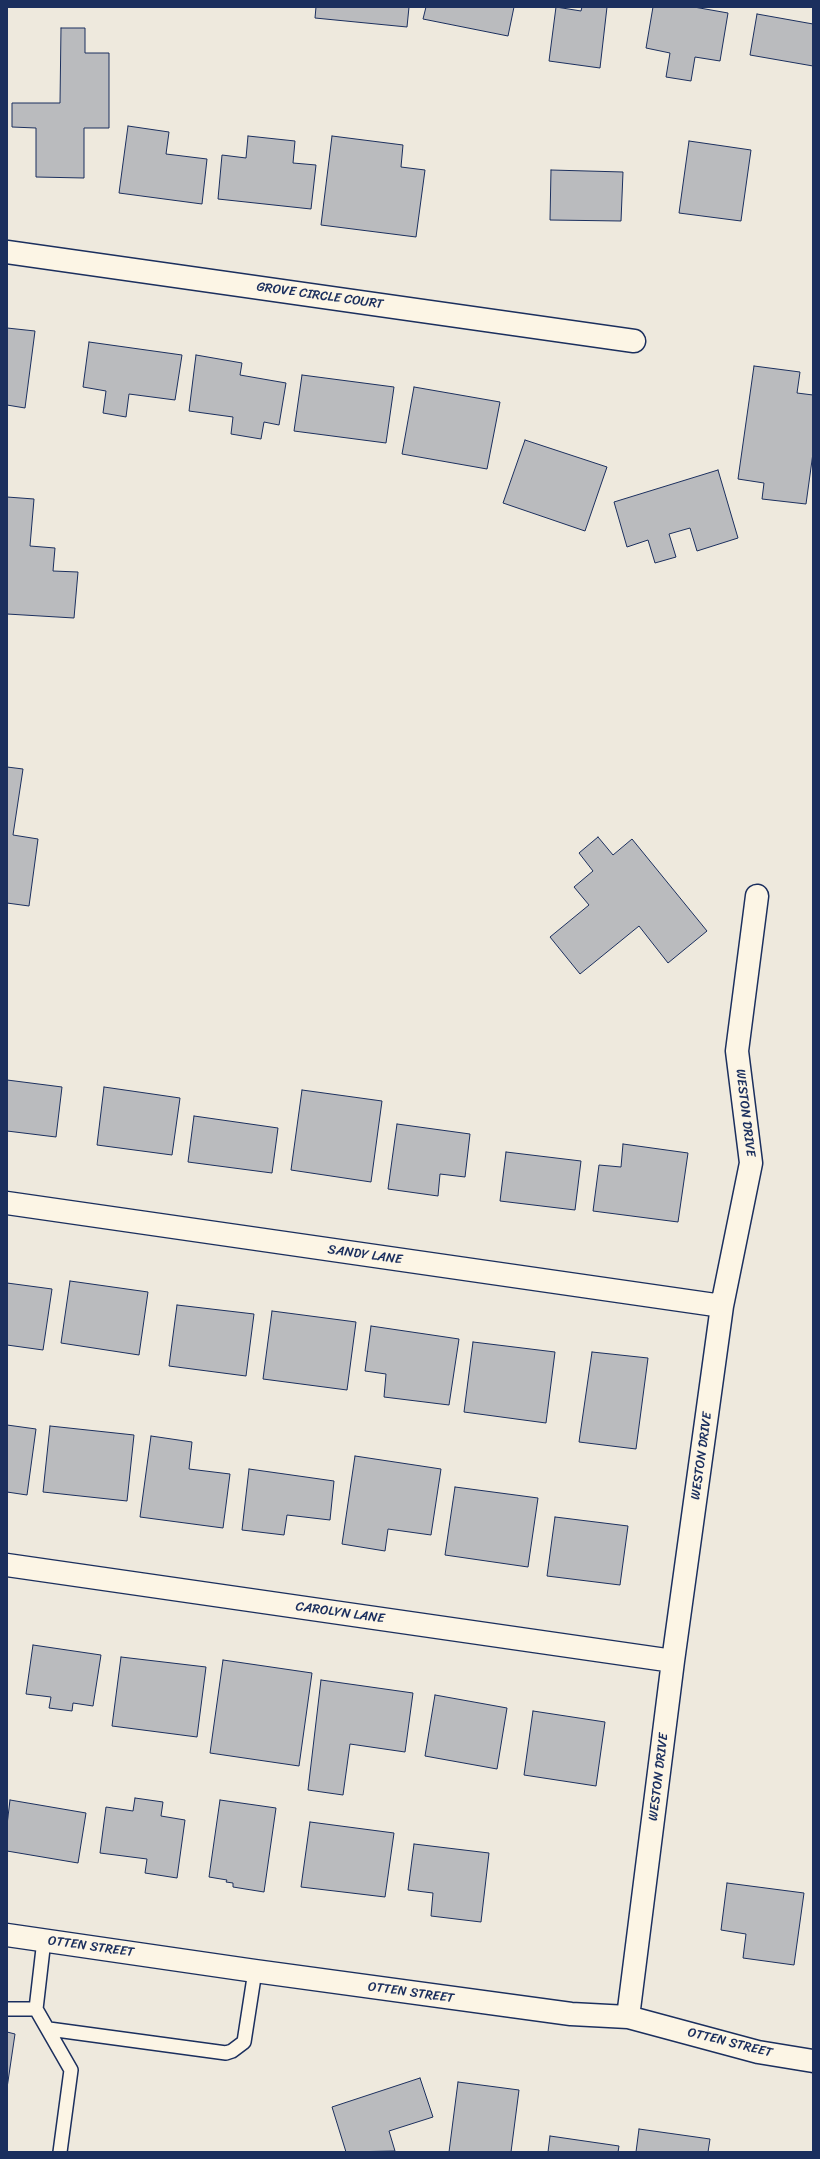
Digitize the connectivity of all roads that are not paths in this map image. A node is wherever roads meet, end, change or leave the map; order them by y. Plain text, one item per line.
1 (7, 252) edge
2 (634, 341) dead end
3 (757, 896) dead end
4 (7, 1203) edge
5 (722, 1306) junction
6 (7, 1565) edge
7 (673, 1661) junction
8 (7, 1934) edge
9 (44, 1940) junction
10 (255, 1971) junction
11 (7, 2009) edge
12 (36, 2009) junction
13 (628, 2018) junction
14 (48, 2029) junction
15 (813, 2061) edge
16 (60, 2152) edge

1 - 2 street, GROVE CIRCLE COURT
3 - 5 street, WESTON DRIVE
4 - 5 street, SANDY LANE
5 - 7 street, WESTON DRIVE
6 - 7 street, CAROLYN LANE
7 - 13 street, WESTON DRIVE
8 - 9 street, OTTEN STREET
9 - 10 street, OTTEN STREET
9 - 12 lane
10 - 13 street, OTTEN STREET
10 - 14 lane
11 - 12 lane
12 - 14 lane
13 - 15 street, OTTEN STREET
14 - 16 lane

